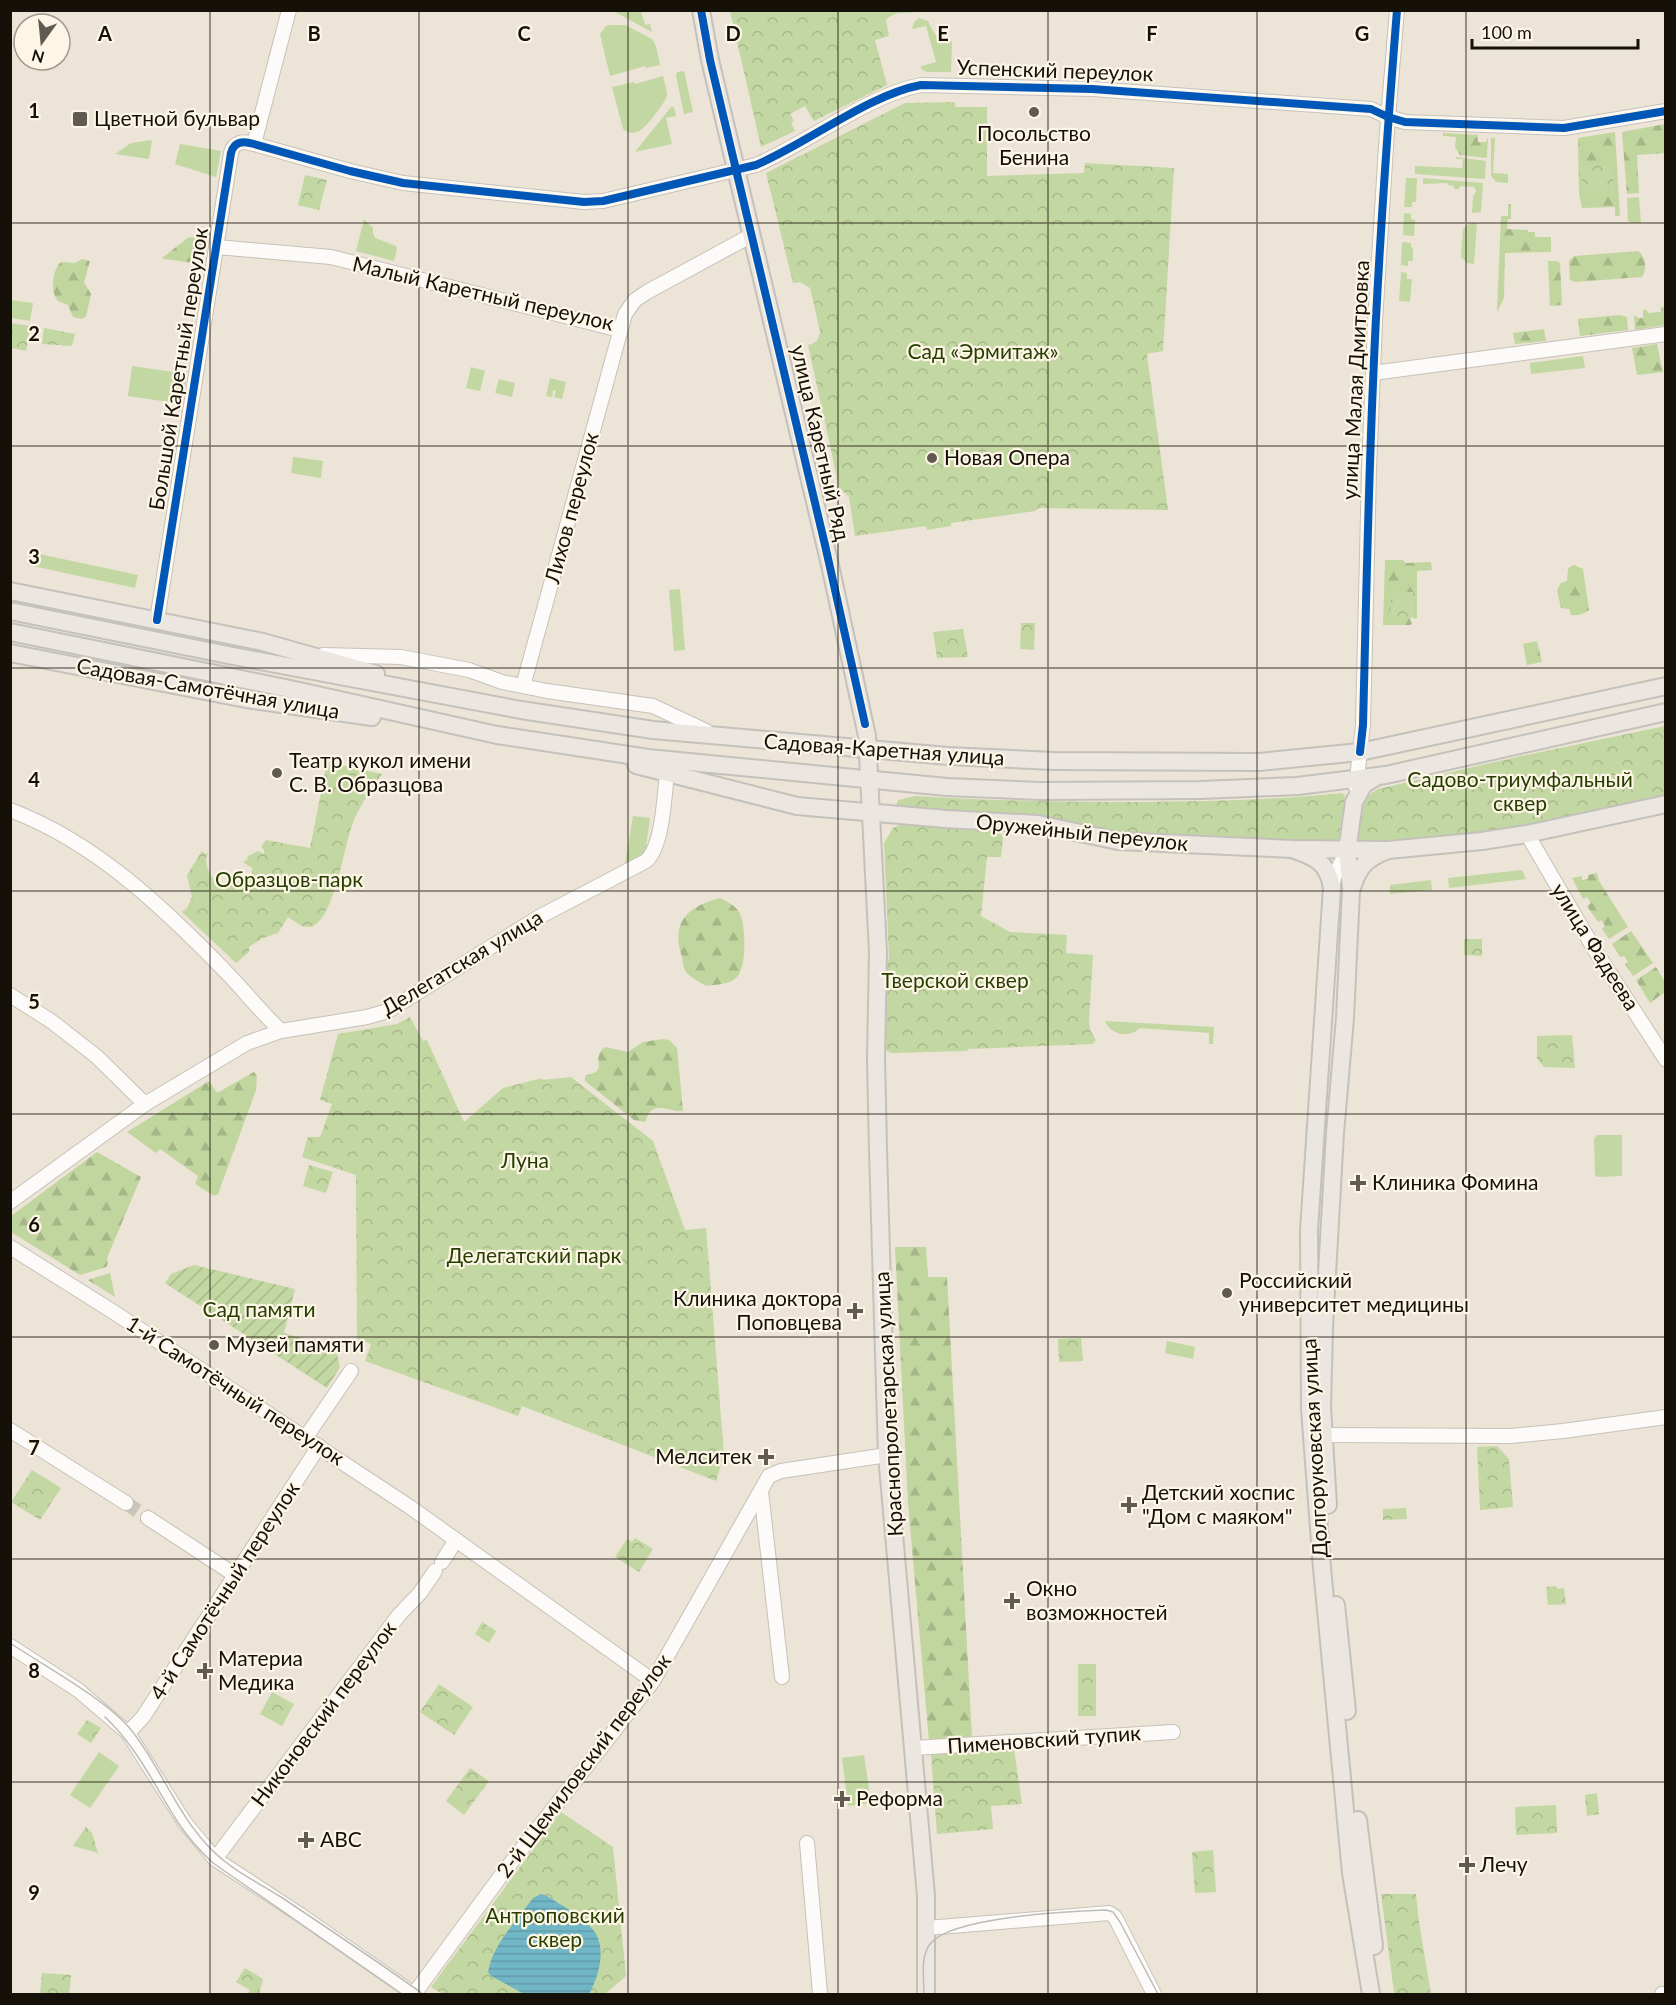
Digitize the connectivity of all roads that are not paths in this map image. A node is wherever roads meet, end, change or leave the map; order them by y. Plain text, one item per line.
1 (289, 10) edge
2 (700, 10) edge
3 (1397, 10) edge
4 (1665, 111) edge
5 (1388, 117) junction
6 (254, 144) junction
7 (737, 170) junction
8 (752, 235) junction
9 (217, 246) junction
10 (620, 330) junction
11 (1665, 334) edge
12 (1373, 373) junction
13 (10, 591) edge
14 (10, 611) edge
15 (157, 620) junction
16 (10, 632) edge
17 (10, 653) edge
18 (308, 654) junction
19 (523, 686) junction
20 (1665, 686) edge
21 (411, 688) junction
22 (1665, 712) edge
23 (406, 716) junction
24 (1438, 735) junction
25 (719, 737) junction
26 (575, 748) junction
27 (868, 750) junction
28 (1360, 752) junction
29 (1296, 759) junction
30 (1443, 762) junction
31 (668, 774) junction
32 (1377, 776) junction
33 (1357, 779) junction
34 (870, 780) junction
35 (1298, 786) junction
36 (1354, 802) junction
37 (1665, 804) edge
38 (10, 810) edge
39 (872, 813) junction
40 (1527, 834) junction
41 (1292, 849) junction
42 (1388, 850) junction
43 (1347, 851) junction
44 (1332, 888) junction
45 (1351, 891) junction
46 (10, 995) edge
47 (1323, 1017) junction
48 (1344, 1018) junction
49 (281, 1031) junction
50 (1665, 1060) edge
51 (145, 1104) junction
52 (10, 1202) edge
53 (1309, 1230) junction
54 (1329, 1231) junction
55 (10, 1247) edge
56 (351, 1371) dead end
57 (1665, 1417) edge
58 (10, 1430) edge
59 (1323, 1435) junction
60 (306, 1437) junction
61 (319, 1446) junction
62 (887, 1455) junction
63 (761, 1491) junction
64 (126, 1503) tunnel mouth
65 (148, 1518) tunnel mouth
66 (456, 1540) junction
67 (235, 1575) junction
68 (10, 1646) edge
69 (782, 1677) dead end
70 (649, 1678) junction
71 (1173, 1732) dead end
72 (128, 1733) junction
73 (914, 1748) junction
74 (807, 1843) dead end
75 (215, 1859) junction
76 (927, 1928) junction
77 (414, 1994) edge
78 (820, 1995) edge
79 (926, 1995) edge
80 (1154, 1995) edge
81 (1371, 1995) edge
82 (1382, 1995) edge

1 - 6 street
2 - 7 main road, улица Каретный Ряд
3 - 5 street, улица Малая Дмитровка
4 - 5 street, Успенский переулок
5 - 7 street, Успенский переулок
5 - 12 street, улица Малая Дмитровка
6 - 7 street, Успенский переулок
6 - 9 street, Большой Каретный переулок
7 - 8 main road, улица Каретный Ряд
8 - 10 street, Малый Каретный переулок
8 - 27 main road, улица Каретный Ряд
9 - 10 street, Малый Каретный переулок
9 - 15 street, Большой Каретный переулок
10 - 19 street, Лихов переулок
11 - 12 street
12 - 28 street, улица Малая Дмитровка
13 - 15 main road
14 - 21 main road, bridge
15 - 18 main road
16 - 23 main road
17 - 23 main road, Садовая-Самотёчная улица
18 - 19 street
18 - 21 main road
19 - 25 street
20 - 24 main road, Садовая-Каретная улица
21 - 25 main road, Садовая-Каретная улица
22 - 30 main road, Садовая-Каретная улица
23 - 26 main road, Садовая-Каретная улица
24 - 28 main road, Садовая-Каретная улица
24 - 30 main road
25 - 27 main road, Садовая-Каретная улица
26 - 31 main road, Садовая-Каретная улица
26 - 34 main road, Садовая-Каретная улица
27 - 29 main road, Садовая-Каретная улица
27 - 34 main road, улица Каретный Ряд
28 - 29 main road, Садовая-Каретная улица
28 - 33 street, улица Малая Дмитровка
29 - 35 main road
30 - 32 main road, Садовая-Каретная улица
31 - 39 main road, Садовая-Каретная улица
31 - 49 street, Делегатская улица
32 - 33 main road, Садовая-Каретная улица
32 - 36 main road
33 - 35 main road, Садовая-Каретная улица
33 - 36 street, улица Малая Дмитровка
34 - 35 main road, Садовая-Каретная улица
34 - 39 main road, улица Каретный Ряд
36 - 43 main road
37 - 40 main road
38 - 49 street
39 - 41 main road, Оружейный переулок
39 - 62 main road, Краснопролетарская улица
40 - 42 main road
40 - 50 street, улица Фадеева
41 - 43 main road
41 - 44 main road, Долгоруковская улица
42 - 43 main road
42 - 45 main road, Долгоруковская улица
43 - 44 street
43 - 45 main road
44 - 47 main road, Долгоруковская улица
45 - 48 main road, Долгоруковская улица
46 - 51 street
47 - 48 street
47 - 53 main road, Долгоруковская улица
48 - 54 main road, Долгоруковская улица
49 - 51 street, Делегатская улица
51 - 52 street, Делегатская улица
53 - 54 street
53 - 81 main road, Долгоруковская улица
54 - 59 main road, Долгоруковская улица
55 - 60 street, 1-й Самотёчный переулок
56 - 60 street
57 - 59 street
58 - 64 street
59 - 82 main road, Долгоруковская улица
60 - 61 street, 1-й Самотёчный переулок
61 - 66 street, 1-й Самотёчный переулок
61 - 67 street, 4-й Самотёчный переулок
62 - 63 street, 2-й Щемиловский переулок
62 - 73 main road, Краснопролетарская улица
63 - 69 street
63 - 70 street, 2-й Щемиловский переулок
65 - 67 street
66 - 70 street, 1-й Самотёчный переулок
66 - 75 street, Никоновский переулок
67 - 72 street, 4-й Самотёчный переулок
68 - 72 street
70 - 77 street, 2-й Щемиловский переулок
71 - 73 street, Пименовский тупик
72 - 75 street
73 - 76 main road, Краснопролетарская улица
74 - 78 street
75 - 77 street
76 - 79 main road, Краснопролетарская улица
76 - 80 street

